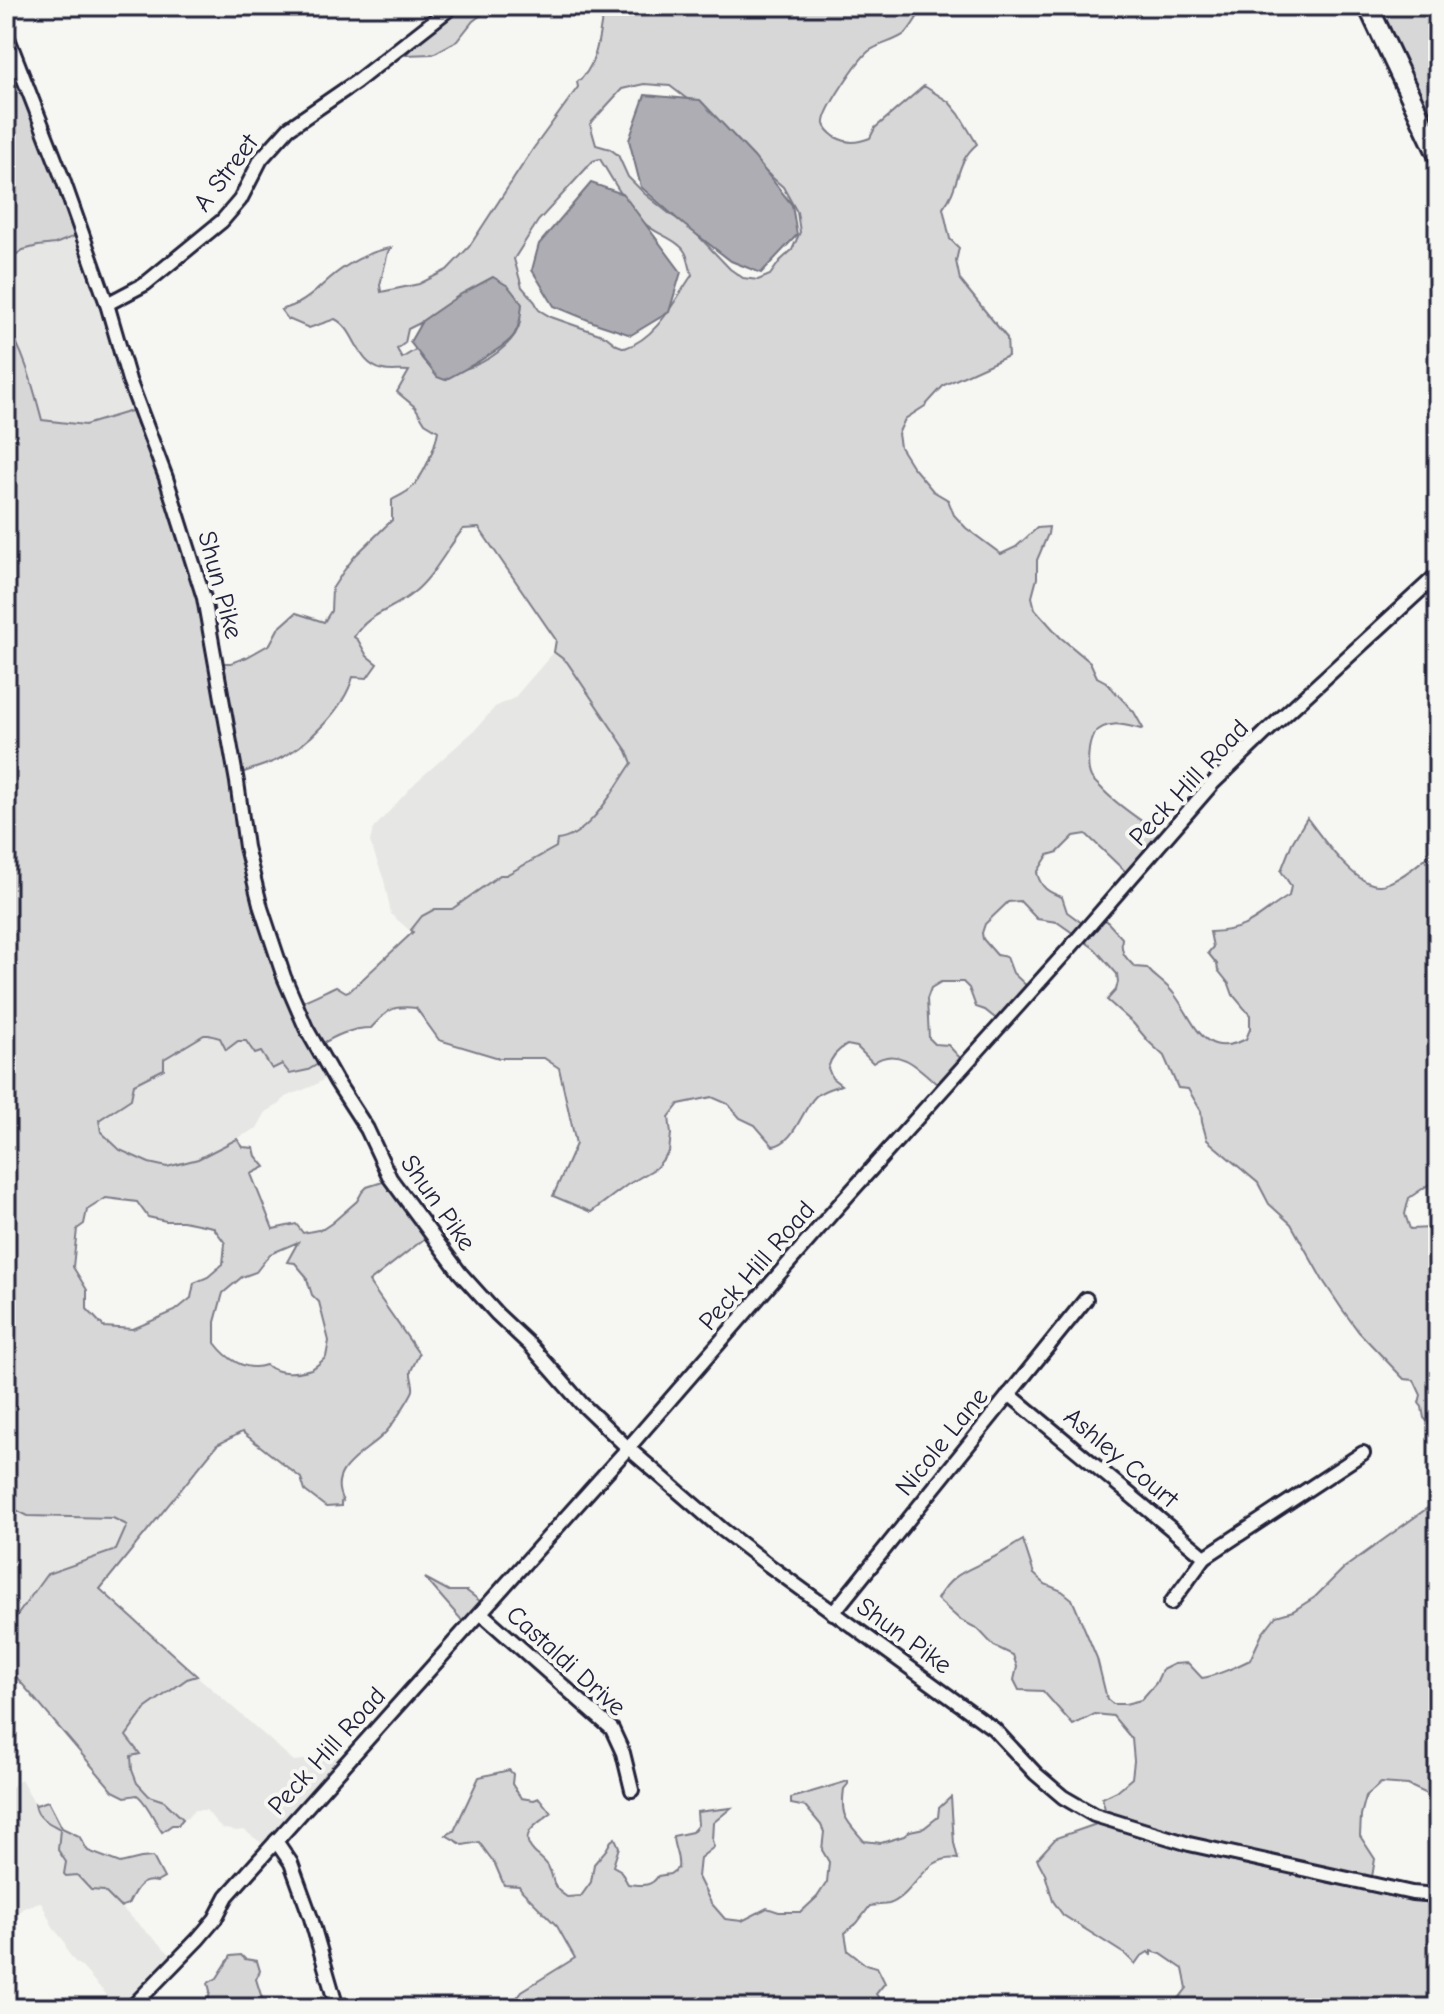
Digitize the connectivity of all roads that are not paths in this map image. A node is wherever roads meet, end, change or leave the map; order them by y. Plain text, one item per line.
1 (453, 6) edge
2 (1368, 6) edge
3 (6, 33) edge
4 (1438, 155) edge
5 (107, 304) junction
6 (1438, 574) edge
7 (1086, 1299) dead end
8 (1009, 1394) junction
9 (628, 1448) junction
10 (1363, 1453) dead end
11 (1205, 1557) junction
12 (1171, 1603) dead end
13 (481, 1613) junction
14 (833, 1613) junction
15 (632, 1790) dead end
16 (276, 1841) junction
17 (1438, 1895) edge
18 (131, 2008) edge
19 (337, 2008) edge

1 - 5 street, A Street
2 - 4 main road
3 - 5 street, Shun Pike
5 - 9 street, Shun Pike
6 - 9 street, Peck Hill Road
7 - 8 street, Nicole Lane
8 - 11 street, Ashley Court
8 - 14 street, Nicole Lane
9 - 13 street, Peck Hill Road
9 - 14 street, Shun Pike
10 - 11 street
11 - 12 street
13 - 15 street, Castaldi Drive
13 - 16 street, Peck Hill Road
14 - 17 street, Shun Pike
16 - 18 street, Peck Hill Road
16 - 19 street

